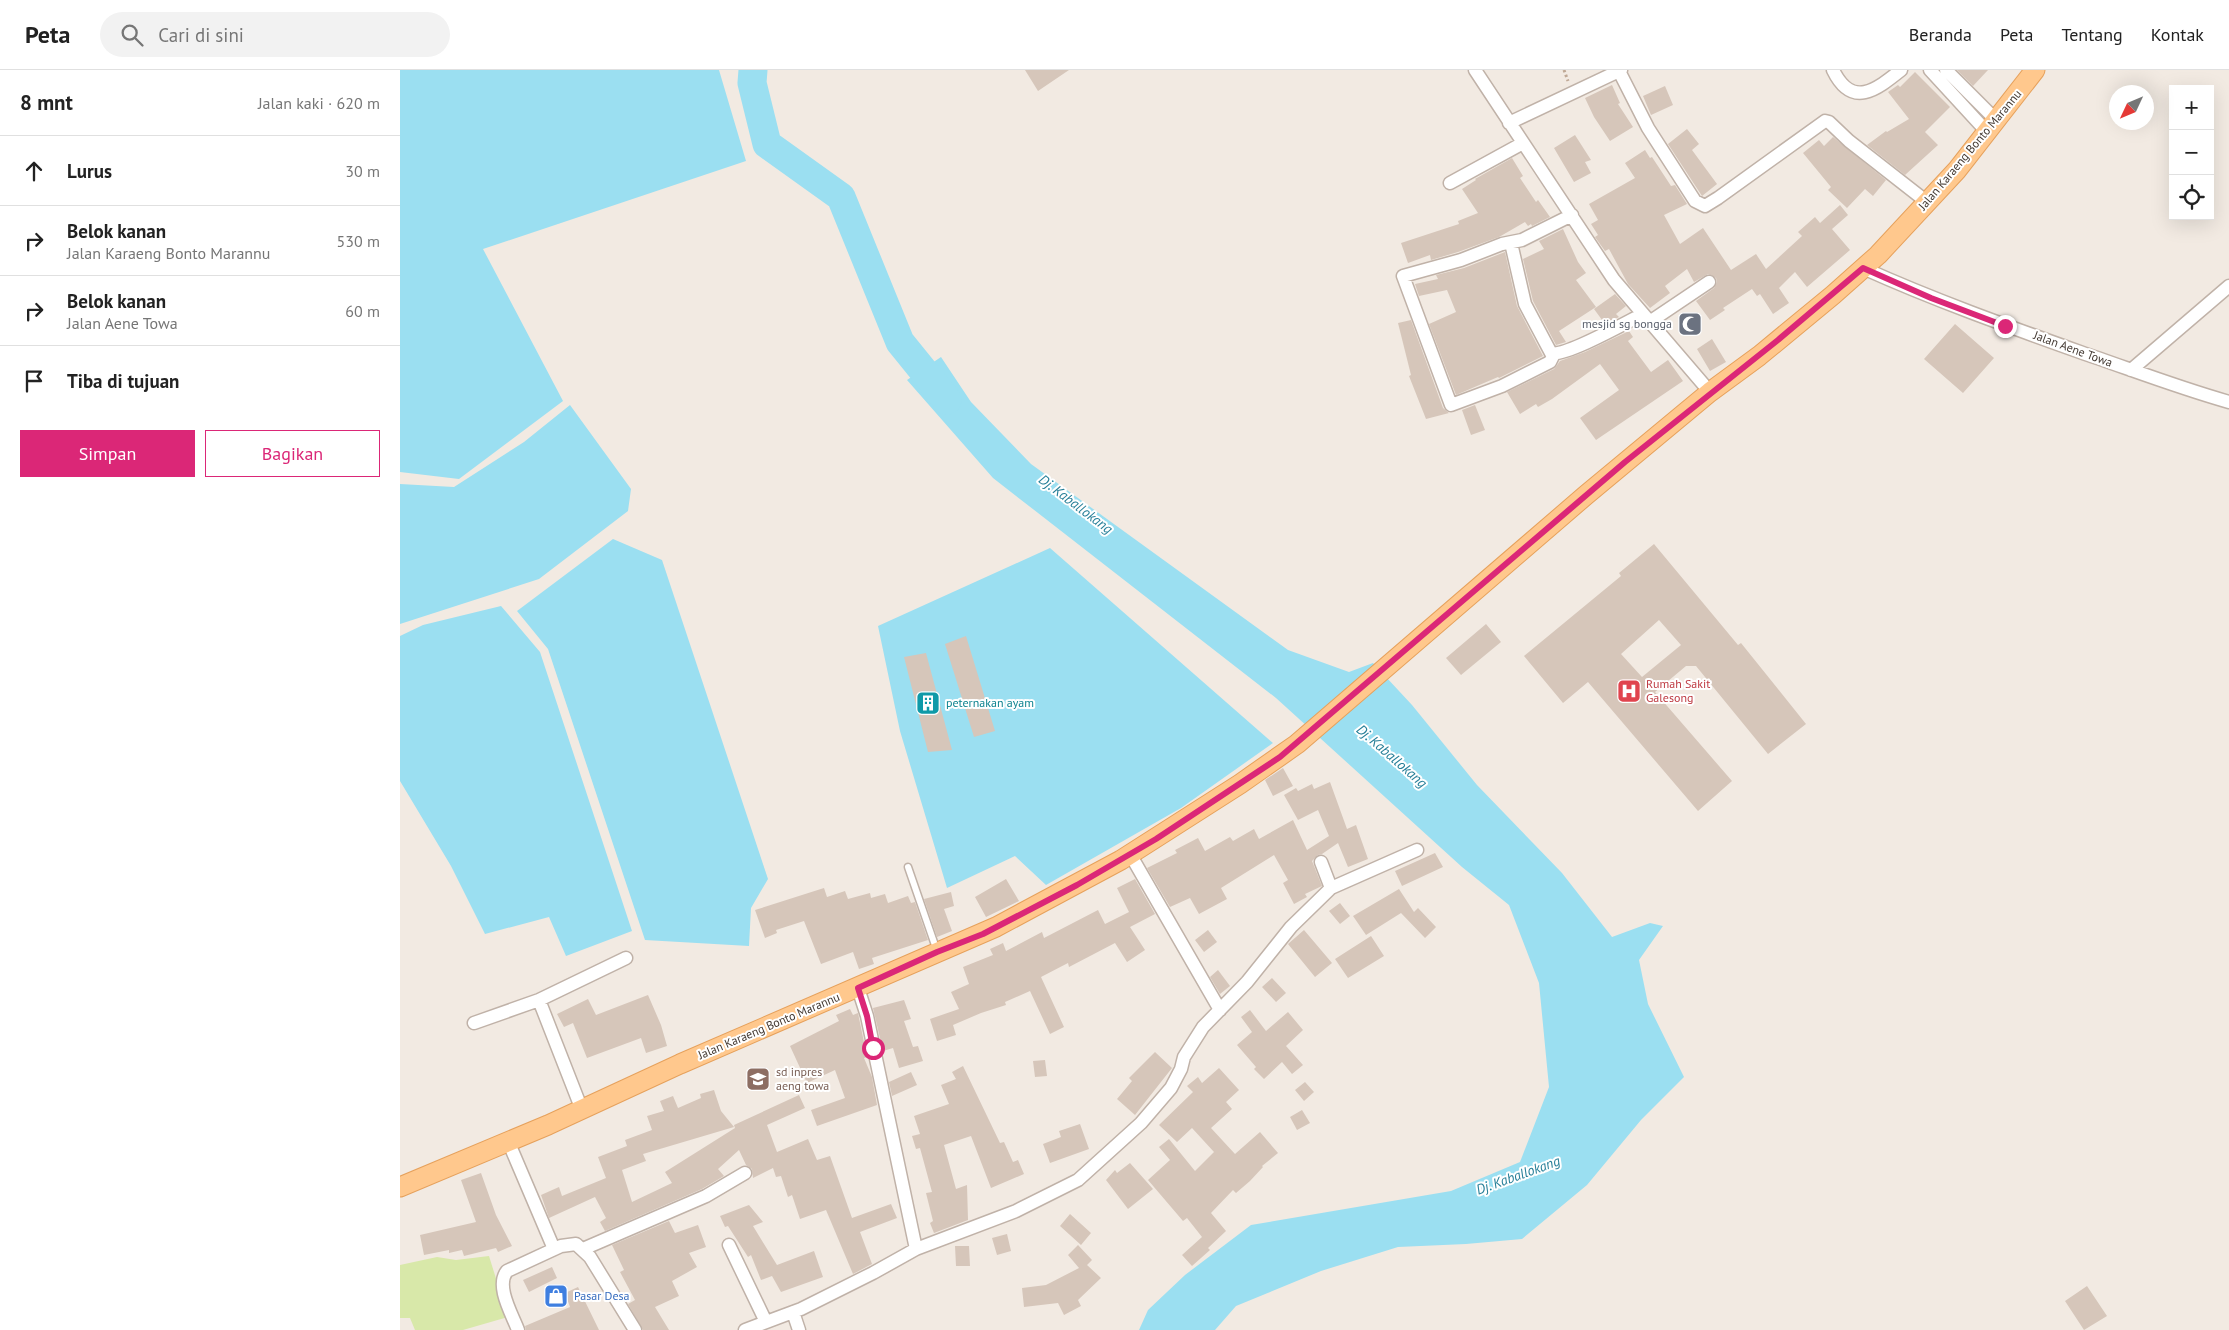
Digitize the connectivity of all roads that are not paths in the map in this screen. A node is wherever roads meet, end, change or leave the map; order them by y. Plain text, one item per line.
1 (1475, 70) edge
2 (1620, 70) edge
3 (1833, 70) edge
4 (1901, 70) edge
5 (1930, 70) edge
6 (1946, 70) edge
7 (2035, 70) edge
8 (1509, 122) junction
9 (1992, 126) junction
10 (1523, 143) junction
11 (1450, 183) dead end
12 (1927, 202) junction
13 (1572, 215) junction
14 (1511, 242) junction
15 (1863, 268) junction
16 (1709, 282) dead end
17 (2229, 286) edge
18 (1647, 317) junction
19 (1554, 354) junction
20 (2131, 370) junction
21 (1710, 392) junction
22 (2229, 402) edge
23 (1417, 850) dead end
24 (1130, 854) junction
25 (1321, 862) dead end
26 (908, 867) dead end
27 (1331, 888) junction
28 (937, 952) junction
29 (626, 958) dead end
30 (858, 988) junction
31 (539, 1000) junction
32 (1220, 1010) junction
33 (474, 1024) dead end
34 (582, 1110) junction
35 (508, 1141) junction
36 (745, 1173) dead end
37 (400, 1188) edge
38 (729, 1245) dead end
39 (554, 1249) junction
40 (583, 1249) junction
41 (916, 1249) junction
42 (794, 1312) junction
43 (766, 1322) junction
44 (518, 1330) edge
45 (635, 1330) edge
46 (746, 1330) edge
47 (799, 1330) edge

1 - 8 street
2 - 8 street
2 - 12 street
3 - 4 street
5 - 9 street
6 - 9 street
7 - 9 main road, Jalan Karaeng Bonto Marannu
8 - 10 street
9 - 12 main road, Jalan Karaeng Bonto Marannu
10 - 11 street
10 - 13 street
12 - 15 main road, Jalan Karaeng Bonto Marannu
13 - 14 street
13 - 18 street
14 - 19 street
14 - 19 street
15 - 20 street, Jalan Aene Towa
15 - 21 main road, Jalan Karaeng Bonto Marannu
16 - 18 street
17 - 20 street
18 - 19 street
18 - 21 street
20 - 22 street, Jalan Aene Towa
21 - 24 main road, Jalan Karaeng Bonto Marannu
23 - 27 street
24 - 28 main road, Jalan Karaeng Bonto Marannu
24 - 32 street
25 - 27 street
26 - 28 lane
27 - 32 street
28 - 30 main road, Jalan Karaeng Bonto Marannu
29 - 31 street
30 - 34 main road, Jalan Karaeng Bonto Marannu
30 - 41 street
31 - 33 street
31 - 34 street
32 - 41 street
34 - 35 main road, Jalan Karaeng Bonto Marannu
35 - 37 main road, Jalan Karaeng Bonto Marannu
35 - 39 street
36 - 40 street
38 - 43 street
39 - 40 street
39 - 44 street
40 - 45 street
41 - 42 street
42 - 43 street
42 - 47 street
43 - 46 street

